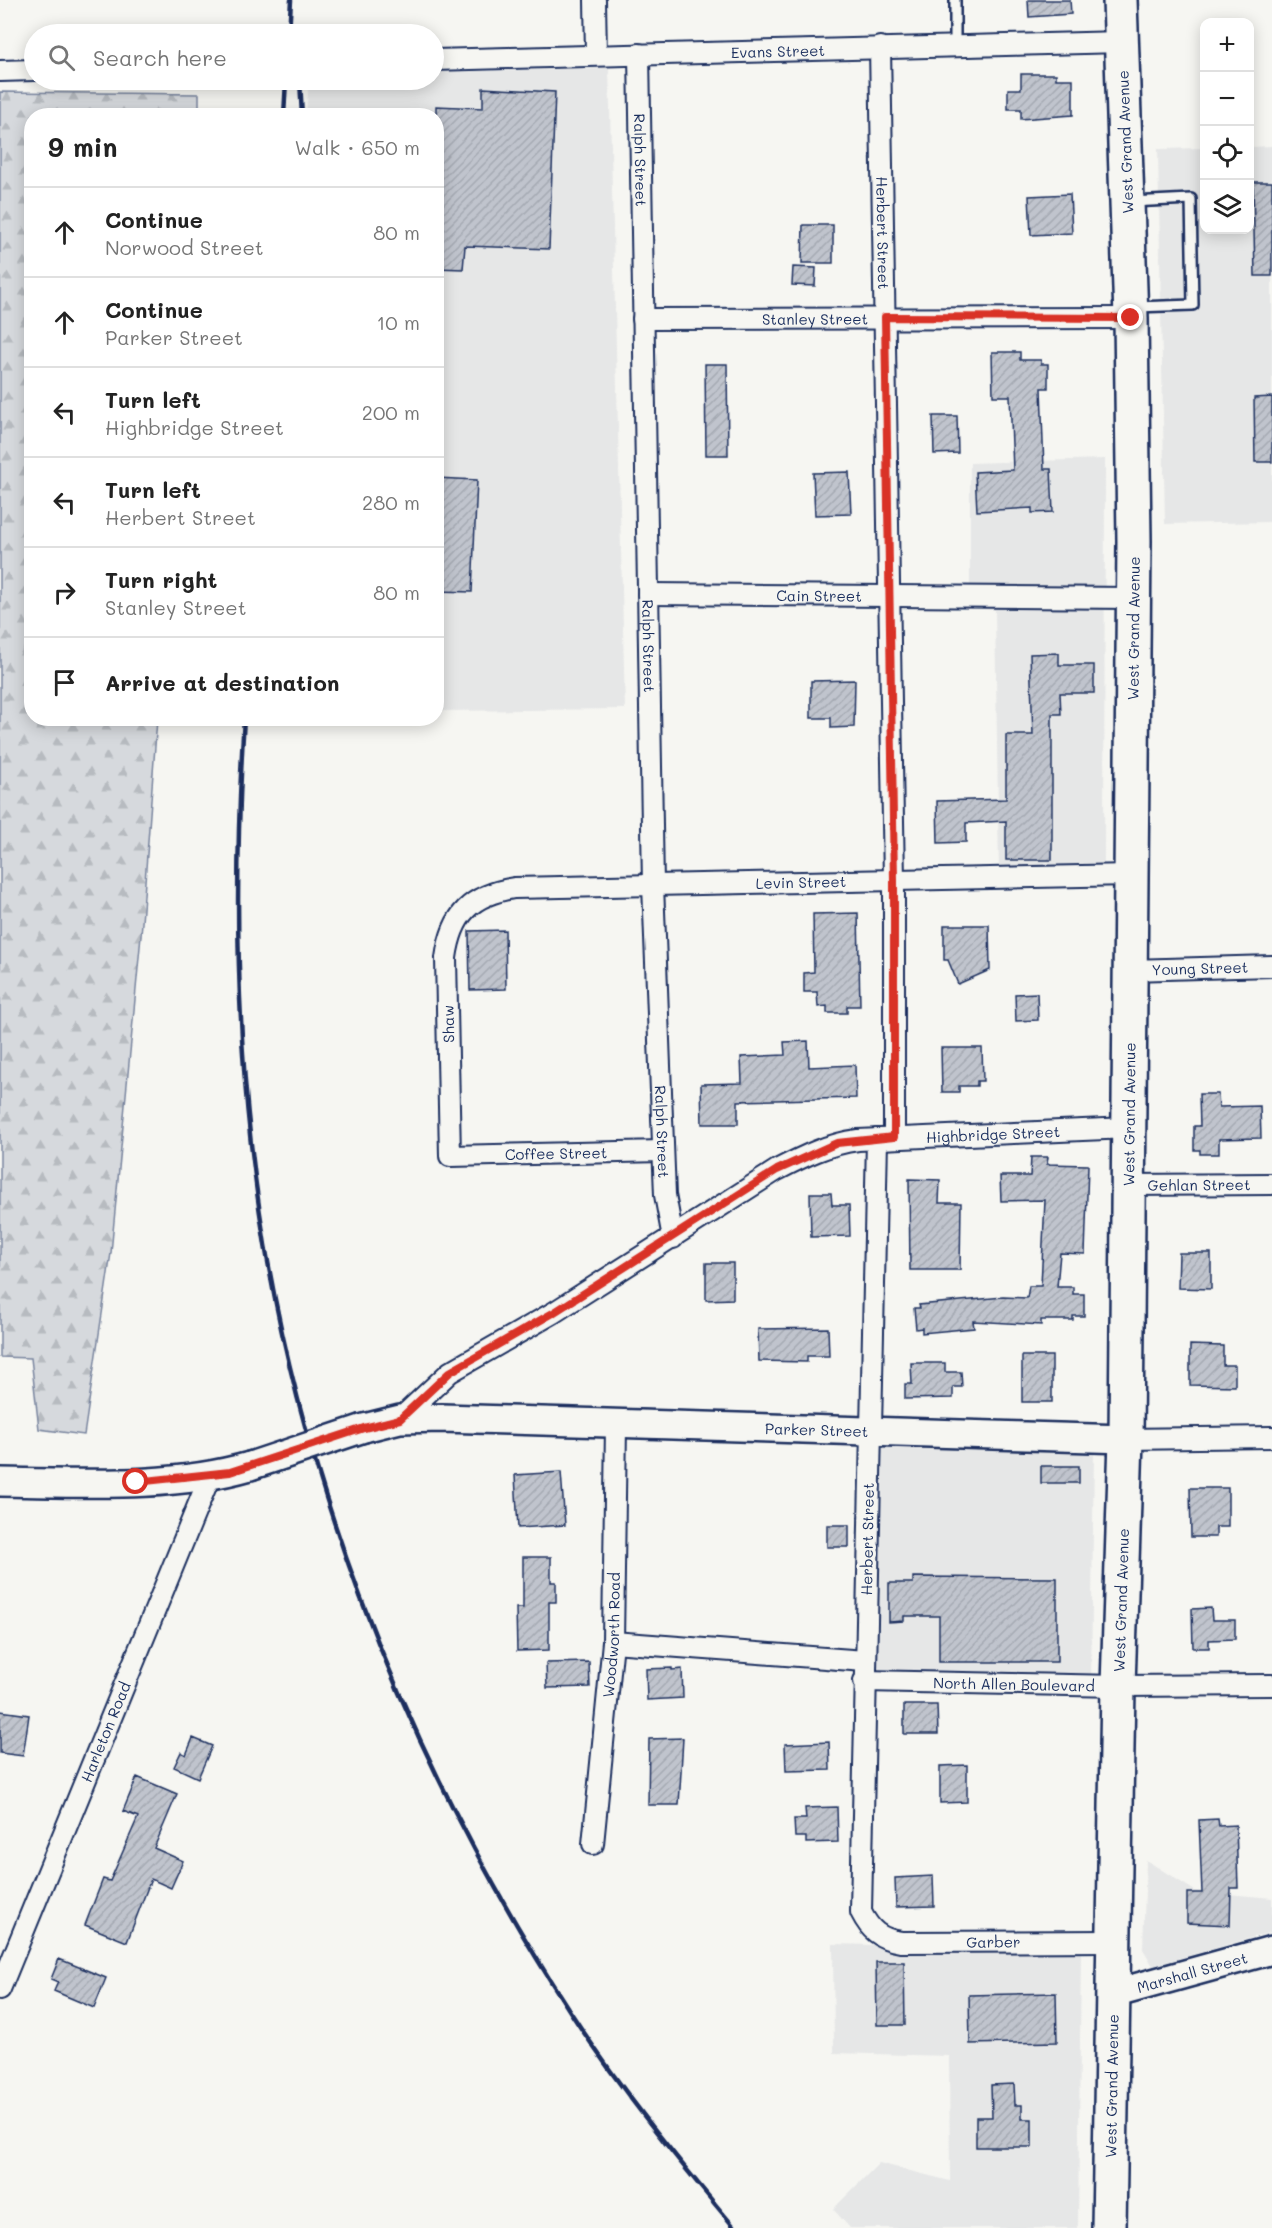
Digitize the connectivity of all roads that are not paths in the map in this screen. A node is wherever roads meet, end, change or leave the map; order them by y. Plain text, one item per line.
1 (595, 0) edge
2 (955, 0) edge
3 (1120, 0) edge
4 (1121, 42) junction
5 (955, 46) junction
6 (880, 47) junction
7 (639, 54) junction
8 (596, 55) junction
9 (444, 60) edge
10 (24, 70) edge
11 (0, 71) edge
12 (1127, 202) junction
13 (1131, 313) junction
14 (885, 317) junction
15 (643, 319) junction
16 (648, 594) junction
17 (889, 597) junction
18 (1133, 598) junction
19 (1130, 875) junction
20 (894, 881) junction
21 (653, 885) junction
22 (474, 902) joint
23 (1272, 966) edge
24 (1130, 970) junction
25 (1128, 1128) junction
26 (886, 1138) junction
27 (662, 1151) junction
28 (450, 1156) joint
29 (1272, 1184) edge
30 (1127, 1185) junction
31 (673, 1238) junction
32 (400, 1419) junction
33 (616, 1425) junction
34 (869, 1431) junction
35 (1272, 1437) edge
36 (1126, 1438) junction
37 (210, 1476) junction
38 (0, 1482) edge
39 (613, 1642) junction
40 (864, 1671) junction
41 (1272, 1685) edge
42 (1118, 1686) junction
43 (593, 1844) dead end
44 (876, 1934) joint
45 (1114, 1941) junction
46 (1272, 1950) edge
47 (0, 1989) edge
48 (1113, 1994) junction
49 (1109, 2228) edge

1 - 8 street
2 - 5 lane
3 - 4 highway, West Grand Avenue
4 - 5 street, Evans Street
4 - 12 highway, West Grand Avenue
5 - 6 street, Evans Street
6 - 7 street, Evans Street
6 - 14 street, Herbert Street
7 - 8 street, Evans Street
7 - 15 street, Ralph Street
8 - 9 street, Evans Street
10 - 11 street
12 - 13 highway, West Grand Avenue
12 - 13 lane
13 - 14 street, Stanley Street
13 - 18 highway, West Grand Avenue
14 - 15 street, Stanley Street
14 - 17 street, Herbert Street
15 - 16 street, Ralph Street
16 - 17 street, Cain Street
16 - 21 street, Ralph Street
17 - 18 street, Cain Street
17 - 20 street, Herbert Street
18 - 19 highway, West Grand Avenue
19 - 20 street, Levin Street
19 - 24 highway, West Grand Avenue
20 - 21 street, Levin Street
20 - 26 street, Herbert Street
21 - 22 street, Levin Street
21 - 27 street, Ralph Street
22 - 28 street, Shaw
23 - 24 street, Young Street
24 - 25 highway, West Grand Avenue
25 - 26 street, Highbridge Street
25 - 30 highway, West Grand Avenue
26 - 31 street, Highbridge Street
26 - 34 street, Herbert Street
27 - 28 street, Coffee Street
27 - 31 street, Ralph Street
29 - 30 street, Gehlan Street
30 - 36 highway, West Grand Avenue
31 - 32 street, Highbridge Street
32 - 33 street, Parker Street
32 - 37 street, Parker Street, bridge
33 - 34 street, Parker Street
33 - 39 street, Woodworth Road
34 - 36 street, Parker Street
34 - 40 street, Herbert Street
35 - 36 street, Parker Street
36 - 42 highway, West Grand Avenue
37 - 38 street, Parker Street
37 - 47 street, Harleton Road
39 - 40 street, North Allen Boulevard
39 - 43 street, Woodworth Road
40 - 42 street, North Allen Boulevard
40 - 44 street, Herbert Street
41 - 42 street, North Allen Boulevard
42 - 45 highway, West Grand Avenue
44 - 45 street, Garber
45 - 48 highway, West Grand Avenue
46 - 48 street, Marshall Street
48 - 49 highway, West Grand Avenue

